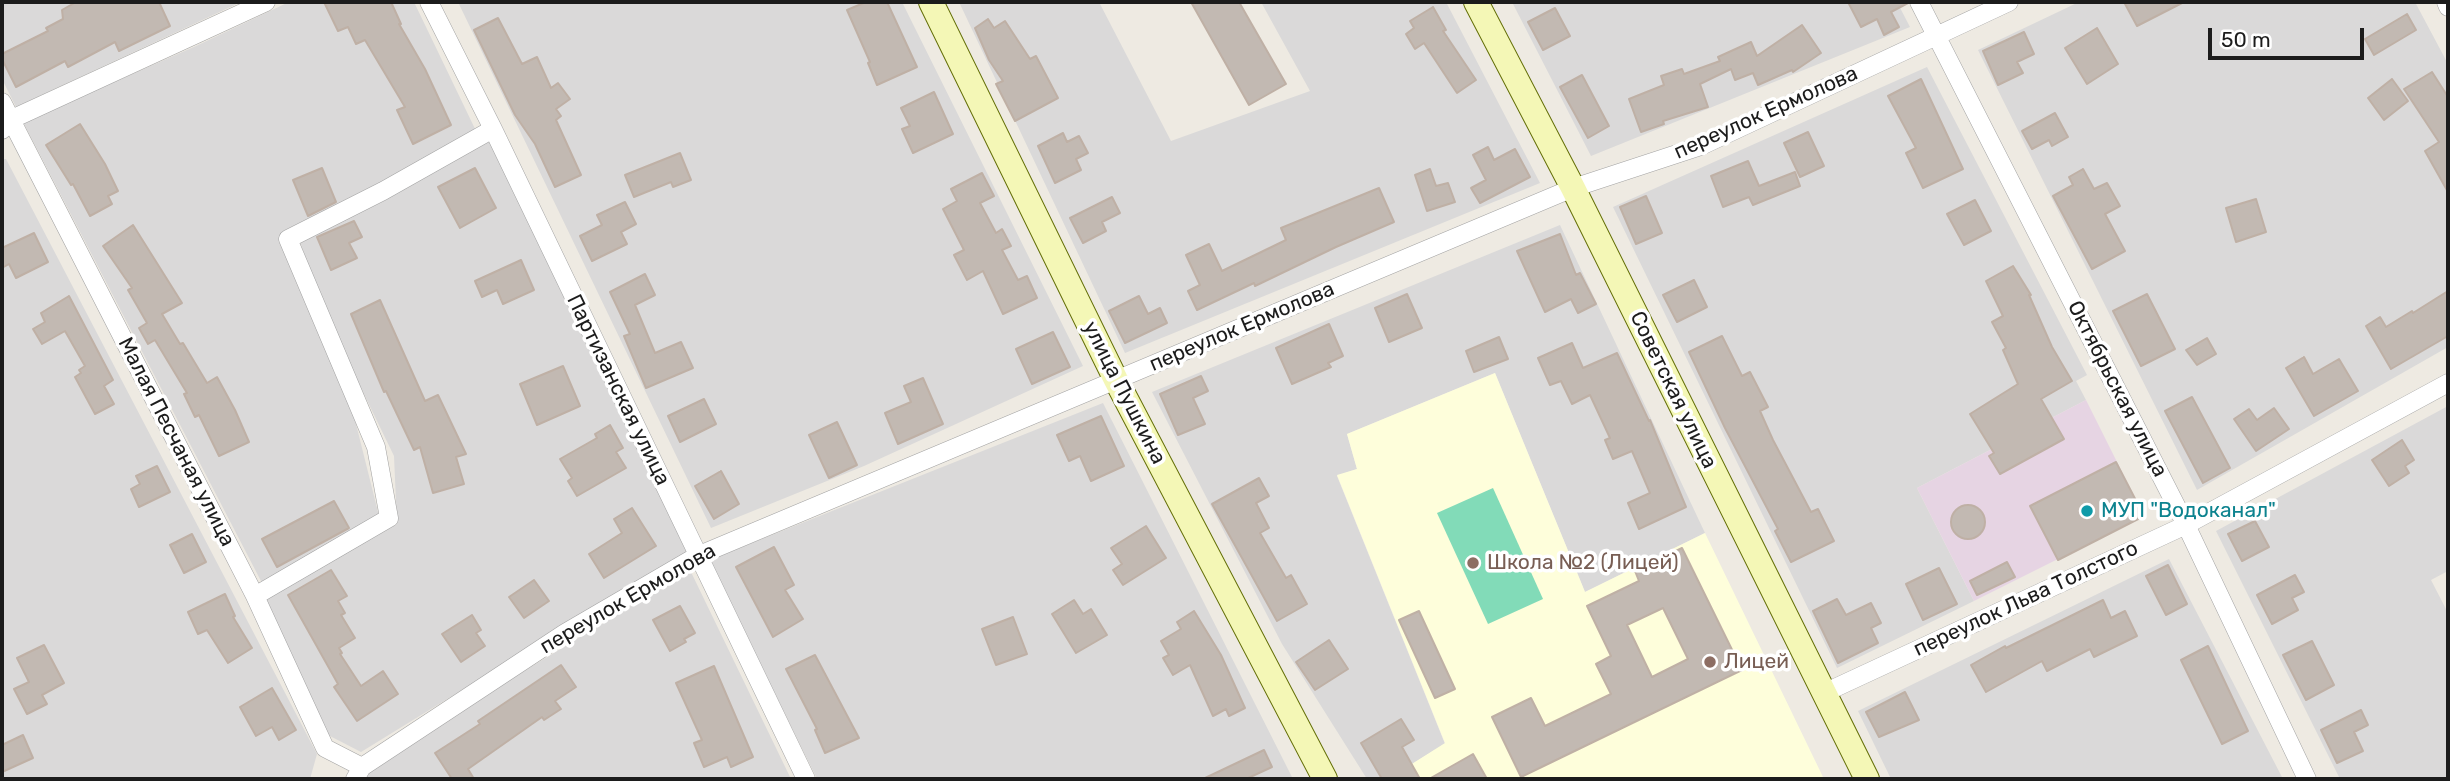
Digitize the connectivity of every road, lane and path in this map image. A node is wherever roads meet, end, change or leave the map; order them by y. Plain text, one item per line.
1 (266, 2) edge
2 (429, 2) edge
3 (931, 2) edge
4 (1476, 2) edge
5 (1919, 2) edge
6 (2009, 2) edge
7 (2445, 2) edge
8 (2448, 7) edge
9 (1936, 36) junction
10 (2, 103) edge
11 (7, 125) edge
12 (493, 129) junction
13 (1573, 188) junction
14 (1116, 380) junction
15 (2448, 383) edge
16 (2186, 525) junction
17 (697, 556) junction
18 (255, 596) junction
19 (1824, 693) junction
20 (358, 773) edge
21 (1860, 777) edge
22 (806, 779) edge
23 (1325, 779) edge
24 (2307, 779) edge

1 - 11 street
2 - 12 street, Партизанская улица
3 - 14 street, улица Пушкина
4 - 13 street, Советская улица
5 - 9 street, Октябрьская улица
6 - 9 street, переулок Ермолова
7 - 8 street
9 - 13 street, переулок Ермолова
9 - 16 street, Октябрьская улица
10 - 11 street, Малая Песчаная улица
11 - 18 street, Малая Песчаная улица
12 - 17 street, Партизанская улица
12 - 18 street
13 - 14 street, переулок Ермолова
13 - 19 street, Советская улица
14 - 17 street, переулок Ермолова
14 - 23 street, улица Пушкина
15 - 16 street, переулок Льва Толстого
16 - 19 street, переулок Льва Толстого
16 - 24 street, Октябрьская улица
17 - 20 street, переулок Ермолова
17 - 22 street, Партизанская улица
18 - 20 street, Малая Песчаная улица
19 - 21 street, Советская улица

